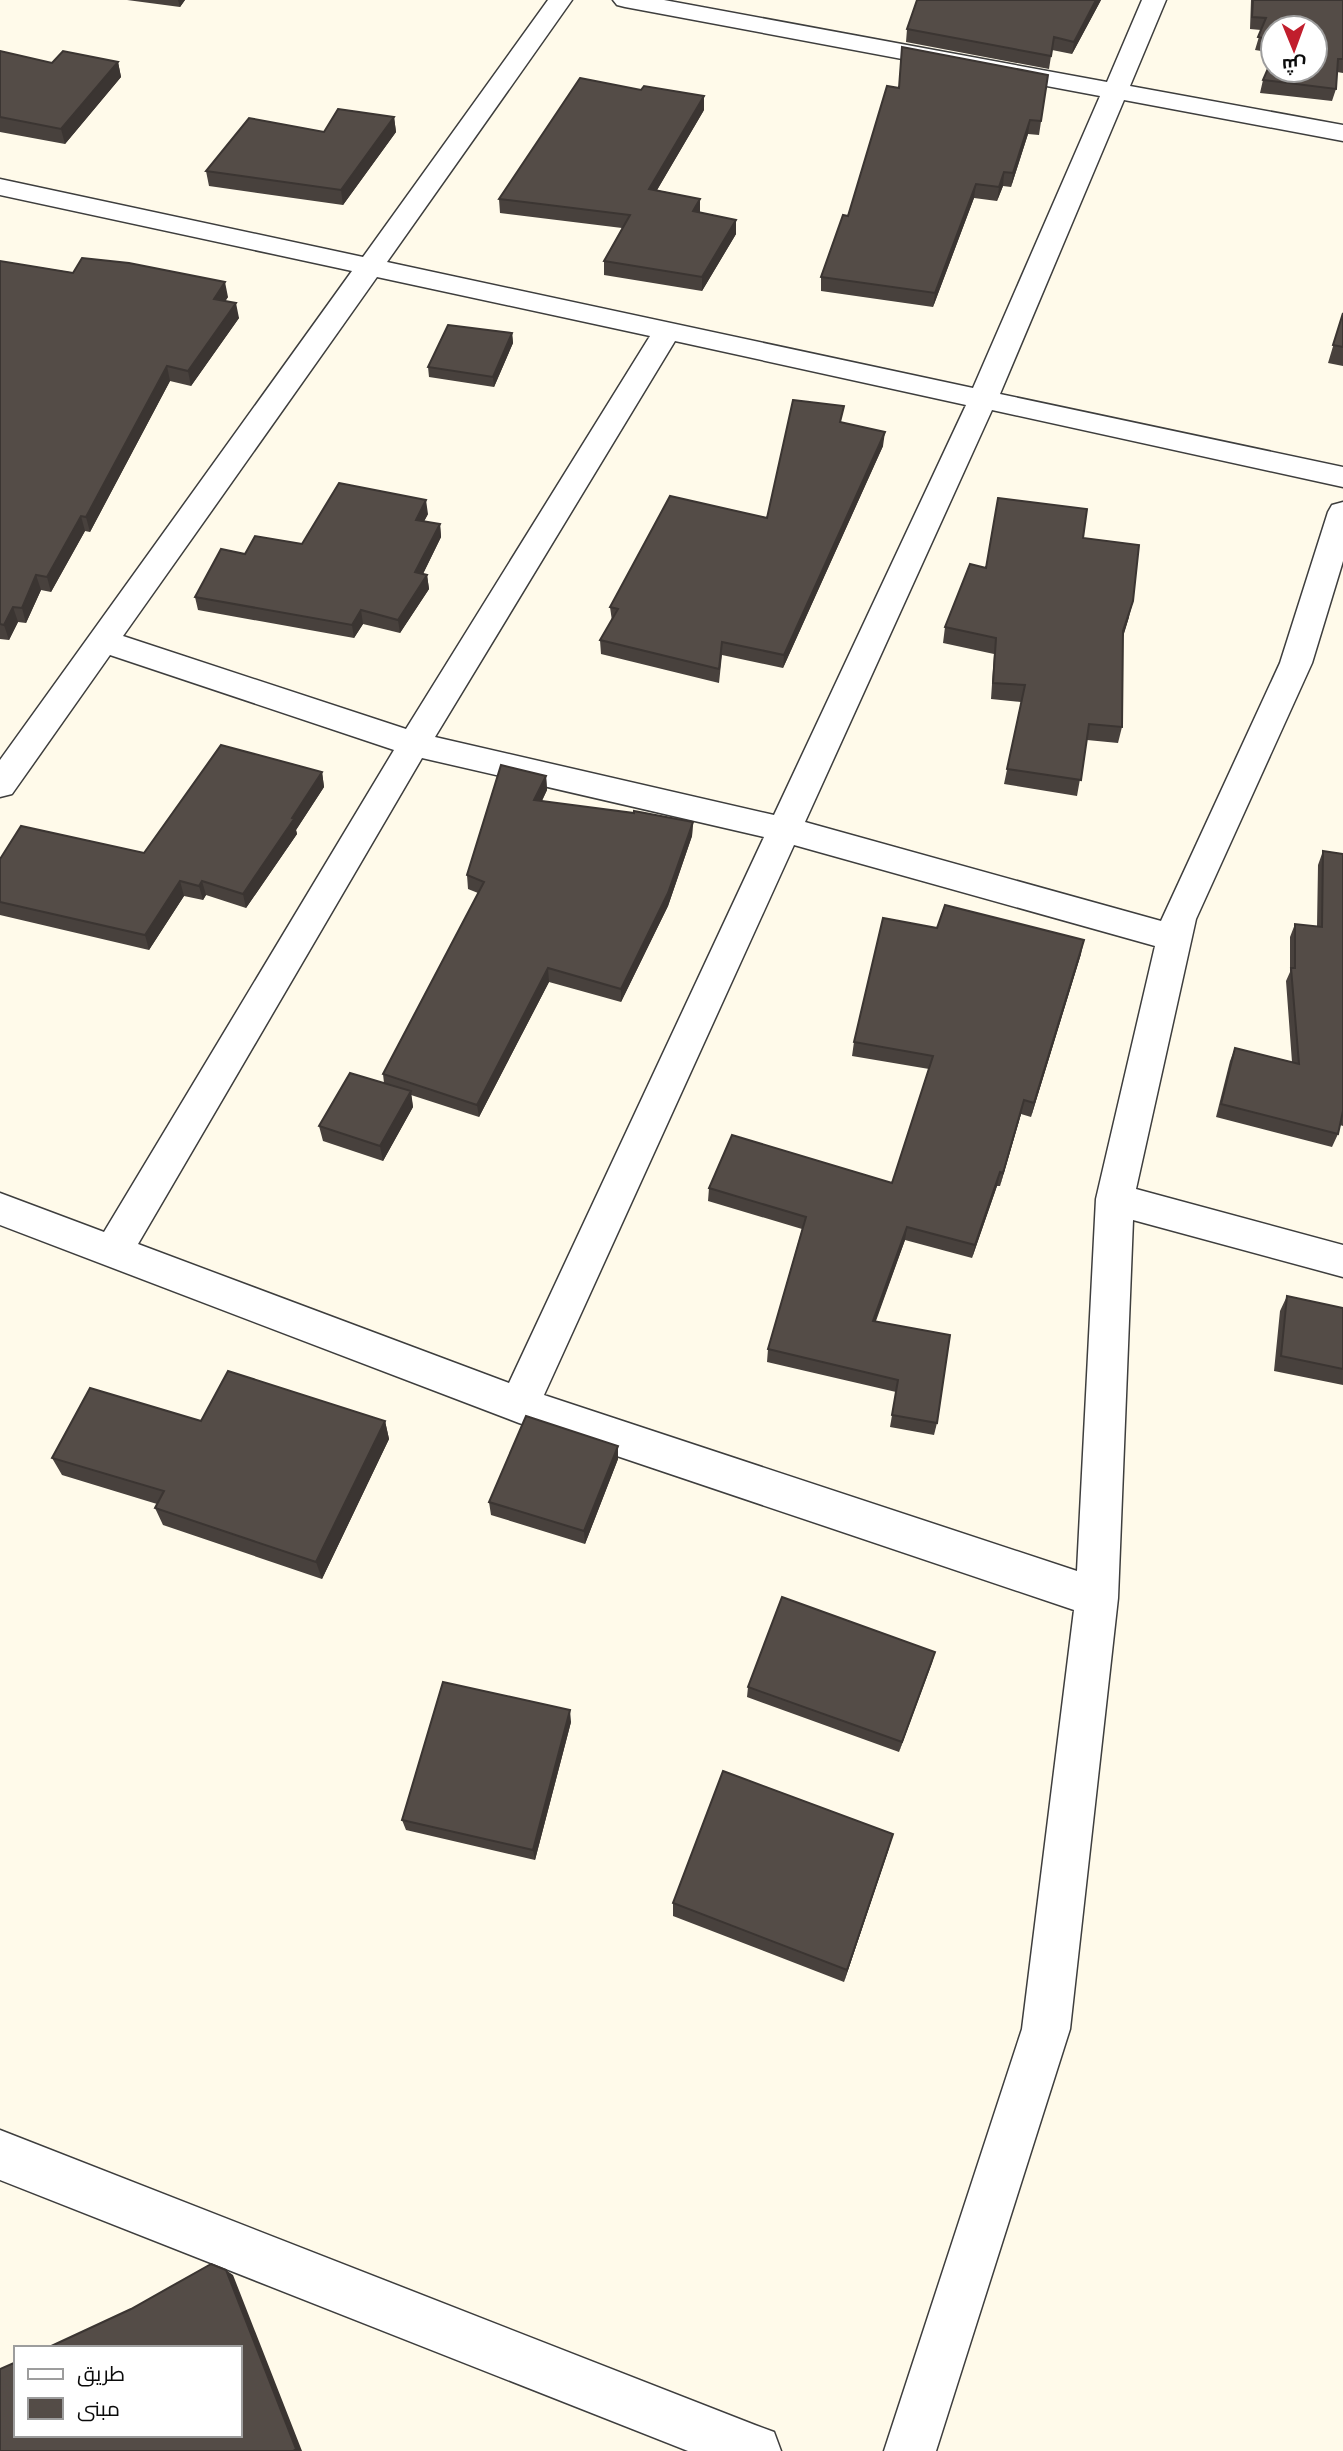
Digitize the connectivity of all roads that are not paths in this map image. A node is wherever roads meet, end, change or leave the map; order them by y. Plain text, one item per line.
1 (560, 0) edge
2 (625, 0) edge
3 (1154, 0) edge
4 (1115, 89) junction
5 (1343, 133) edge
6 (0, 187) edge
7 (369, 267) junction
8 (667, 331) junction
9 (983, 399) junction
10 (1343, 477) edge
11 (1343, 512) edge
12 (102, 640) junction
13 (414, 744) junction
14 (0, 785) edge
15 (783, 829) junction
16 (1175, 938) junction
17 (1115, 1199) junction
18 (0, 1209) edge
19 (113, 1251) junction
20 (1343, 1261) edge
21 (519, 1405) junction
22 (1097, 1598) junction
23 (0, 2155) edge
24 (755, 2451) edge
25 (909, 2451) edge

1 - 7 street
2 - 4 street
3 - 4 street
4 - 5 street
4 - 9 street
6 - 7 street
7 - 8 street
7 - 12 street
8 - 9 street
8 - 13 street
9 - 10 street
9 - 15 street
11 - 16 street
12 - 13 street
12 - 14 street
13 - 15 street
13 - 19 street
15 - 16 street
15 - 21 street
16 - 17 street
17 - 20 street
17 - 22 street
18 - 19 street
19 - 21 street
21 - 22 street
22 - 25 street
23 - 24 street

